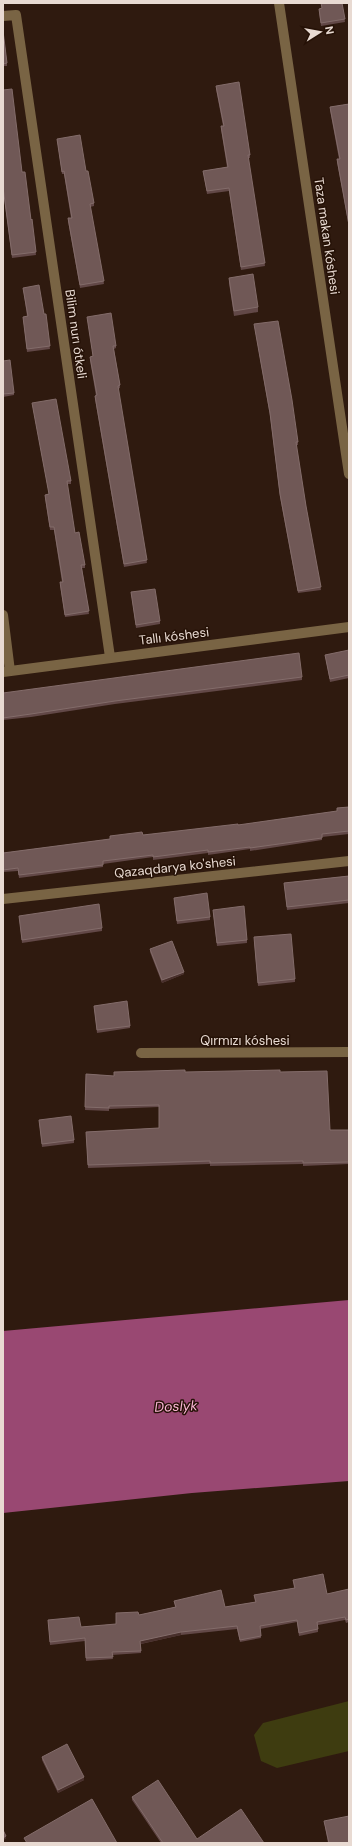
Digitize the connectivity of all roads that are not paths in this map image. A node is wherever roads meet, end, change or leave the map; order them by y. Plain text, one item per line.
1 (280, 3) edge
2 (3, 16) edge
3 (349, 474) edge
4 (3, 615) edge
5 (349, 627) edge
6 (110, 657) junction
7 (7, 671) edge
8 (349, 861) edge
9 (3, 899) edge
10 (349, 1052) edge
11 (141, 1053) dead end

1 - 3 street, Taza makan kóshesi
2 - 6 street, Bilim nurı ótkeli
4 - 7 street
5 - 6 street, Tallı kóshesi
6 - 7 street, Tallı kóshesi
8 - 9 street, Qazaqdarya ko'shesi
10 - 11 street, Qırmızı kóshesi

